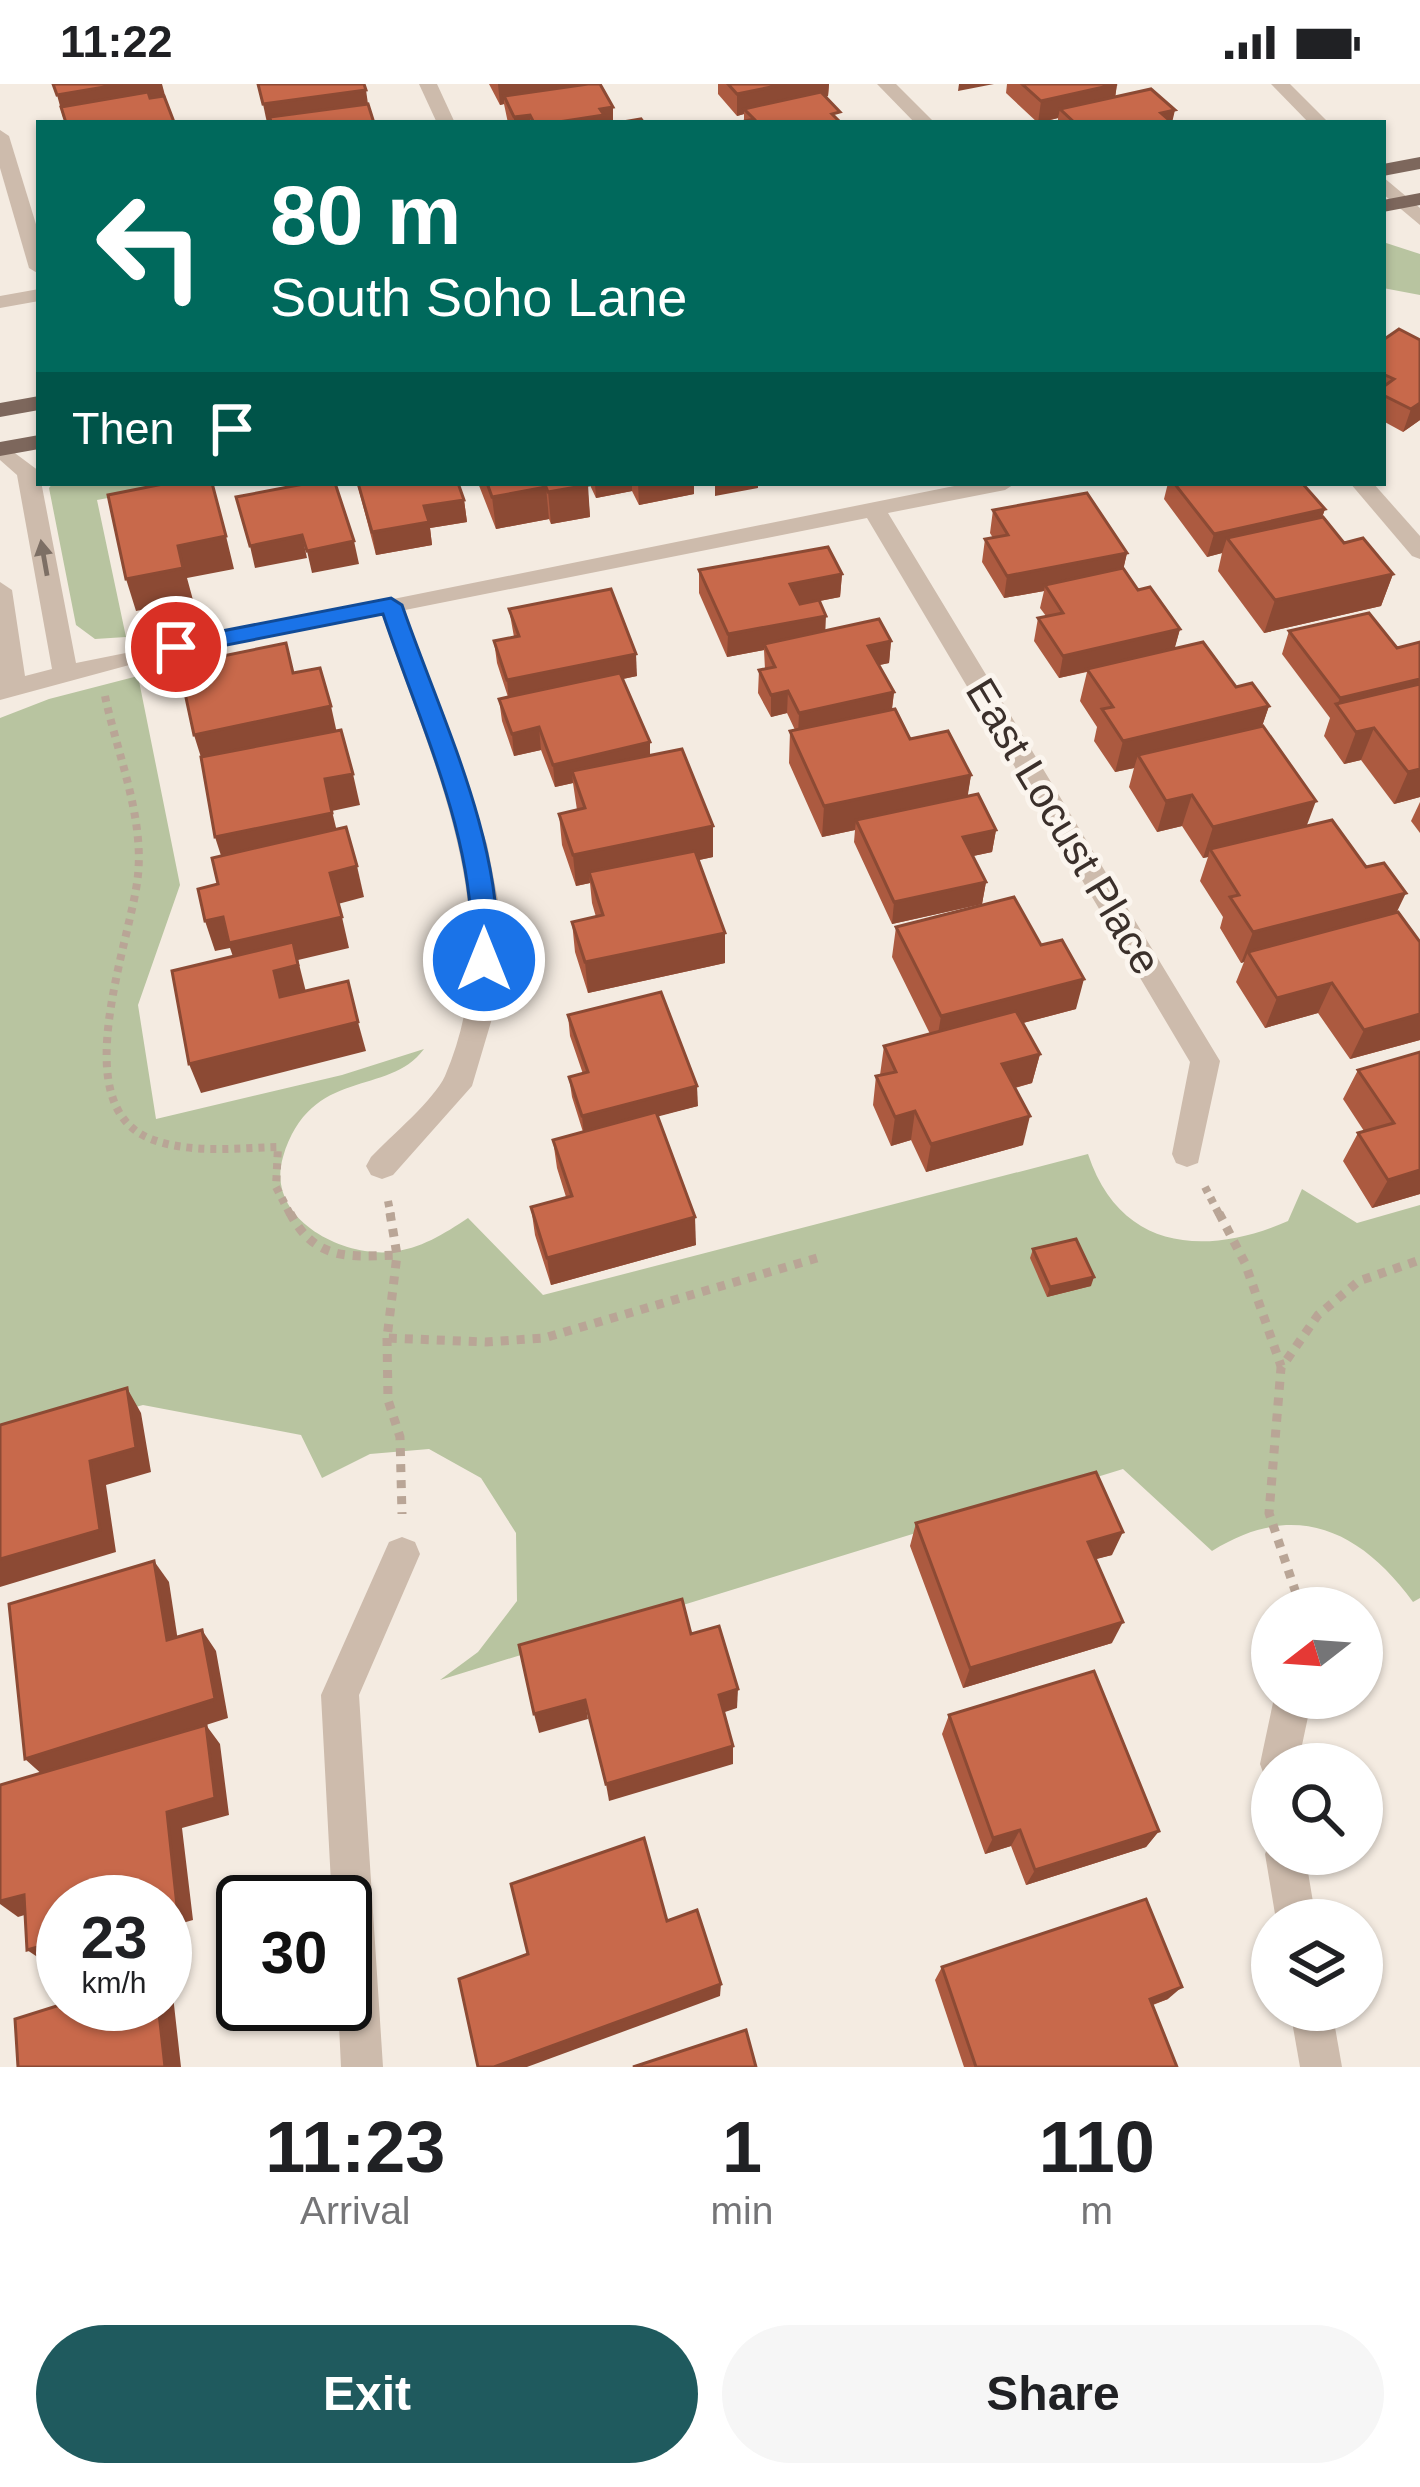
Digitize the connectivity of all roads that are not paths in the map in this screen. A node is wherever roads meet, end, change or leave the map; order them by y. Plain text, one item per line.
1 (428, 84) edge
2 (886, 84) edge
3 (1280, 84) edge
4 (445, 120) edge
5 (923, 120) edge
6 (1317, 120) edge
7 (0, 136) edge
8 (1420, 163) edge
9 (1394, 191) edge
10 (1420, 219) edge
11 (36, 258) edge
12 (36, 296) edge
13 (0, 302) edge
14 (36, 404) edge
15 (0, 410) edge
16 (36, 442) edge
17 (0, 448) edge
18 (990, 486) edge
19 (1364, 486) edge
20 (874, 509) junction
21 (1420, 551) edge
22 (0, 590) edge
23 (391, 605) junction
24 (65, 673) junction
25 (7, 688) edge
26 (1187, 1154) road end
27 (382, 1166) road end
28 (402, 1554) road end
29 (1315, 2031) edge
30 (362, 2067) edge
31 (1321, 2067) edge

1 - 4 street
2 - 5 street
3 - 6 street
7 - 11 street
8 - 9 main road
9 - 10 street
12 - 13 street
14 - 15 main road
16 - 17 main road
24 -> 17 street
18 - 20 street
19 - 21 street
20 - 23 street
20 - 26 street, East Locust Place
22 - 25 street
23 - 24 street
23 - 27 street
24 - 25 street
28 - 30 street
29 - 31 street

